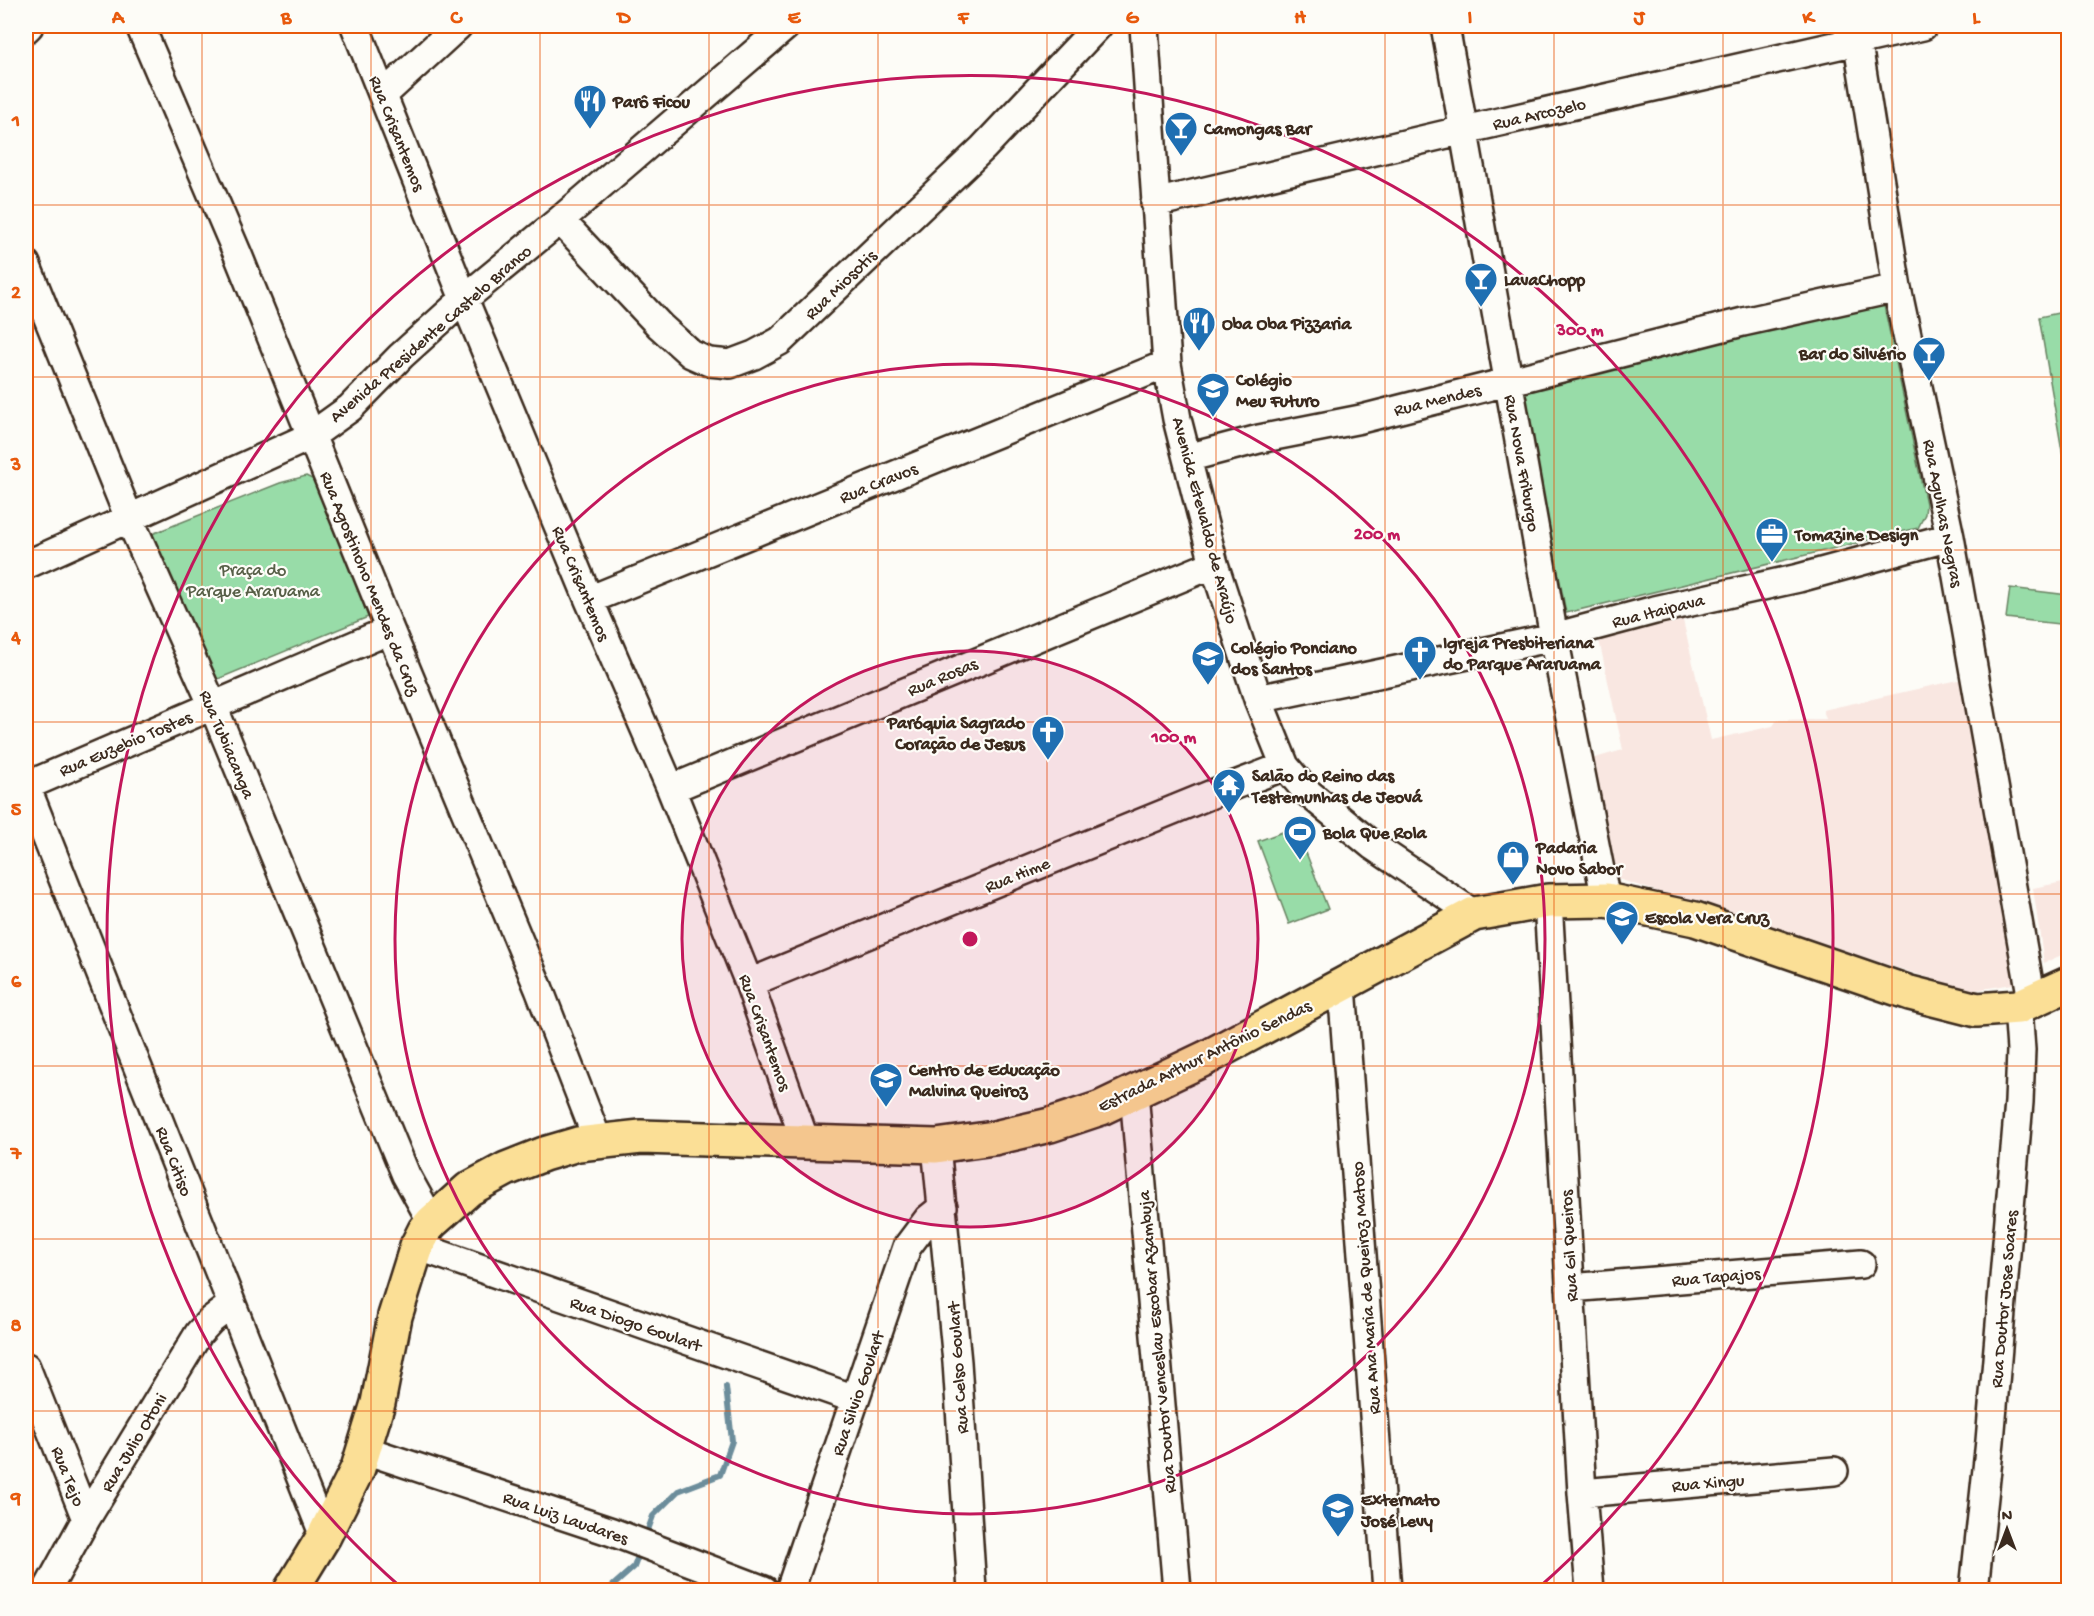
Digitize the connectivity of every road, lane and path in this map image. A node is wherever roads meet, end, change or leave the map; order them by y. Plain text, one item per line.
1 (29, 26) edge
2 (140, 26) edge
3 (355, 26) edge
4 (458, 26) edge
5 (786, 26) edge
6 (1098, 26) edge
7 (1144, 26) edge
8 (1445, 26) edge
9 (1923, 26) edge
10 (26, 29) edge
11 (1856, 33) edge
12 (384, 94) junction
13 (1464, 130) junction
14 (1155, 203) junction
15 (560, 220) junction
16 (26, 264) edge
17 (1897, 288) junction
18 (464, 299) junction
19 (1167, 364) junction
20 (1508, 381) junction
21 (311, 436) junction
22 (1187, 458) junction
23 (129, 518) junction
24 (1950, 537) junction
25 (1214, 564) junction
26 (26, 565) edge
27 (589, 600) junction
28 (390, 630) junction
29 (1554, 637) junction
30 (1258, 699) junction
31 (213, 706) junction
32 (1285, 766) junction
33 (671, 789) junction
34 (28, 796) edge
35 (1606, 900) junction
36 (1548, 901) junction
37 (1474, 914) junction
38 (749, 983) junction
39 (2068, 984) edge
40 (1342, 986) junction
41 (2025, 1004) junction
42 (1134, 1093) junction
43 (805, 1141) junction
44 (598, 1142) junction
45 (936, 1146) junction
46 (943, 1207) junction
47 (424, 1234) junction
48 (1861, 1264) dead end
49 (1570, 1288) junction
50 (231, 1305) junction
51 (26, 1367) edge
52 (855, 1399) junction
53 (365, 1450) junction
54 (1833, 1471) dead end
55 (1582, 1492) junction
56 (86, 1519) junction
57 (324, 1536) junction
58 (48, 1590) edge
59 (291, 1590) edge
60 (764, 1590) edge
61 (790, 1590) edge
62 (972, 1590) edge
63 (1177, 1590) edge
64 (1387, 1590) edge
65 (1590, 1590) edge
66 (1974, 1590) edge

1 - 10 street
2 - 21 street, Rua Agostinoho Mendes da Cruz
3 - 12 street, Rua Crisantemos
4 - 12 street
5 - 15 street, Avenida Presidente Castelo Branco
6 - 15 street, Rua Miosotis
7 - 14 street, Avenida Etevaldo de Araújo
8 - 13 street, Rua Nova Friburgo
9 - 11 street, Rua Arcozelo
11 - 13 street, Rua Arcozelo
11 - 17 street, Rua Agulhas Negras
12 - 18 street, Rua Crisantemos
13 - 14 street, Rua Arcozelo
13 - 20 street, Rua Nova Friburgo
14 - 19 street, Avenida Etevaldo de Araújo
15 - 18 street, Avenida Presidente Castelo Branco
16 - 23 street, Rua Tubiacanga
17 - 20 street, Rua Mendes
17 - 24 street, Rua Agulhas Negras
18 - 21 street, Avenida Presidente Castelo Branco
18 - 27 street, Rua Crisantemos
19 - 22 street, Avenida Etevaldo de Araújo
19 - 27 street, Rua Cravos
20 - 22 street, Rua Mendes
20 - 29 street, Rua Nova Friburgo
21 - 23 street, Avenida Presidente Castelo Branco
21 - 28 street, Rua Agostinoho Mendes da Cruz
22 - 25 street, Avenida Etevaldo de Araújo
23 - 26 street, Avenida Presidente Castelo Branco
23 - 31 street, Rua Tubiacanga
24 - 29 street, Rua Itaipava
24 - 41 street, Rua Agulhas Negras
25 - 30 street, Avenida Etevaldo de Araújo
25 - 33 street, Rua Rosas
27 - 33 street, Rua Crisantemos
28 - 31 street, Rua Euzebio Tostes
28 - 44 street, Rua Agostinoho Mendes da Cruz
29 - 30 street, Rua Itaipava
29 - 35 street, Rua Nova Friburgo
30 - 32 street, Avenida Etevaldo de Araújo
31 - 34 street, Rua Euzebio Tostes
31 - 47 street, Rua Tubiacanga
32 - 37 street, Avenida Etevaldo de Araújo
32 - 38 street, Rua Hime
33 - 38 street, Rua Crisantemos
34 - 50 street, Rua Citiso
35 - 36 main road, Estrada Arthur Antônio Sendas
35 - 41 main road, Estrada Arthur Antônio Sendas
36 - 37 main road, Estrada Arthur Antônio Sendas
36 - 49 street, Rua Gil Queiros
37 - 40 main road, Estrada Arthur Antônio Sendas
38 - 43 street, Rua Crisantemos
39 - 41 main road, Estrada Arthur Antônio Sendas
40 - 42 main road, Estrada Arthur Antônio Sendas
40 - 64 street, Rua Ana Maria de Queiroz Matoso
41 - 66 street, Rua Doutor Jose Soares
42 - 45 main road, Estrada Arthur Antônio Sendas
42 - 63 street, Rua Doutor Venceslau Escobar Azambuja
43 - 44 main road, Estrada Arthur Antônio Sendas
43 - 45 main road, Estrada Arthur Antônio Sendas
44 - 47 main road, Estrada Arthur Antônio Sendas
45 - 46 street, Rua Celso Goulart
46 - 52 street, Rua Silvio Goulart
46 - 62 street, Rua Celso Goulart
47 - 52 street, Rua Diogo Goulart
47 - 53 main road
48 - 49 street, Rua Tapajos
49 - 55 street, Rua Gil Queiros
50 - 56 street, Rua Julio Otoni
50 - 57 street, Rua Citiso
51 - 56 street, Rua Tejo
52 - 61 street, Rua Silvio Goulart
53 - 57 main road
53 - 60 street, Rua Luiz Laudares
54 - 55 street, Rua Xingu
55 - 65 street, Rua Gil Queiros
56 - 58 street, Rua Julio Otoni
57 - 59 main road

